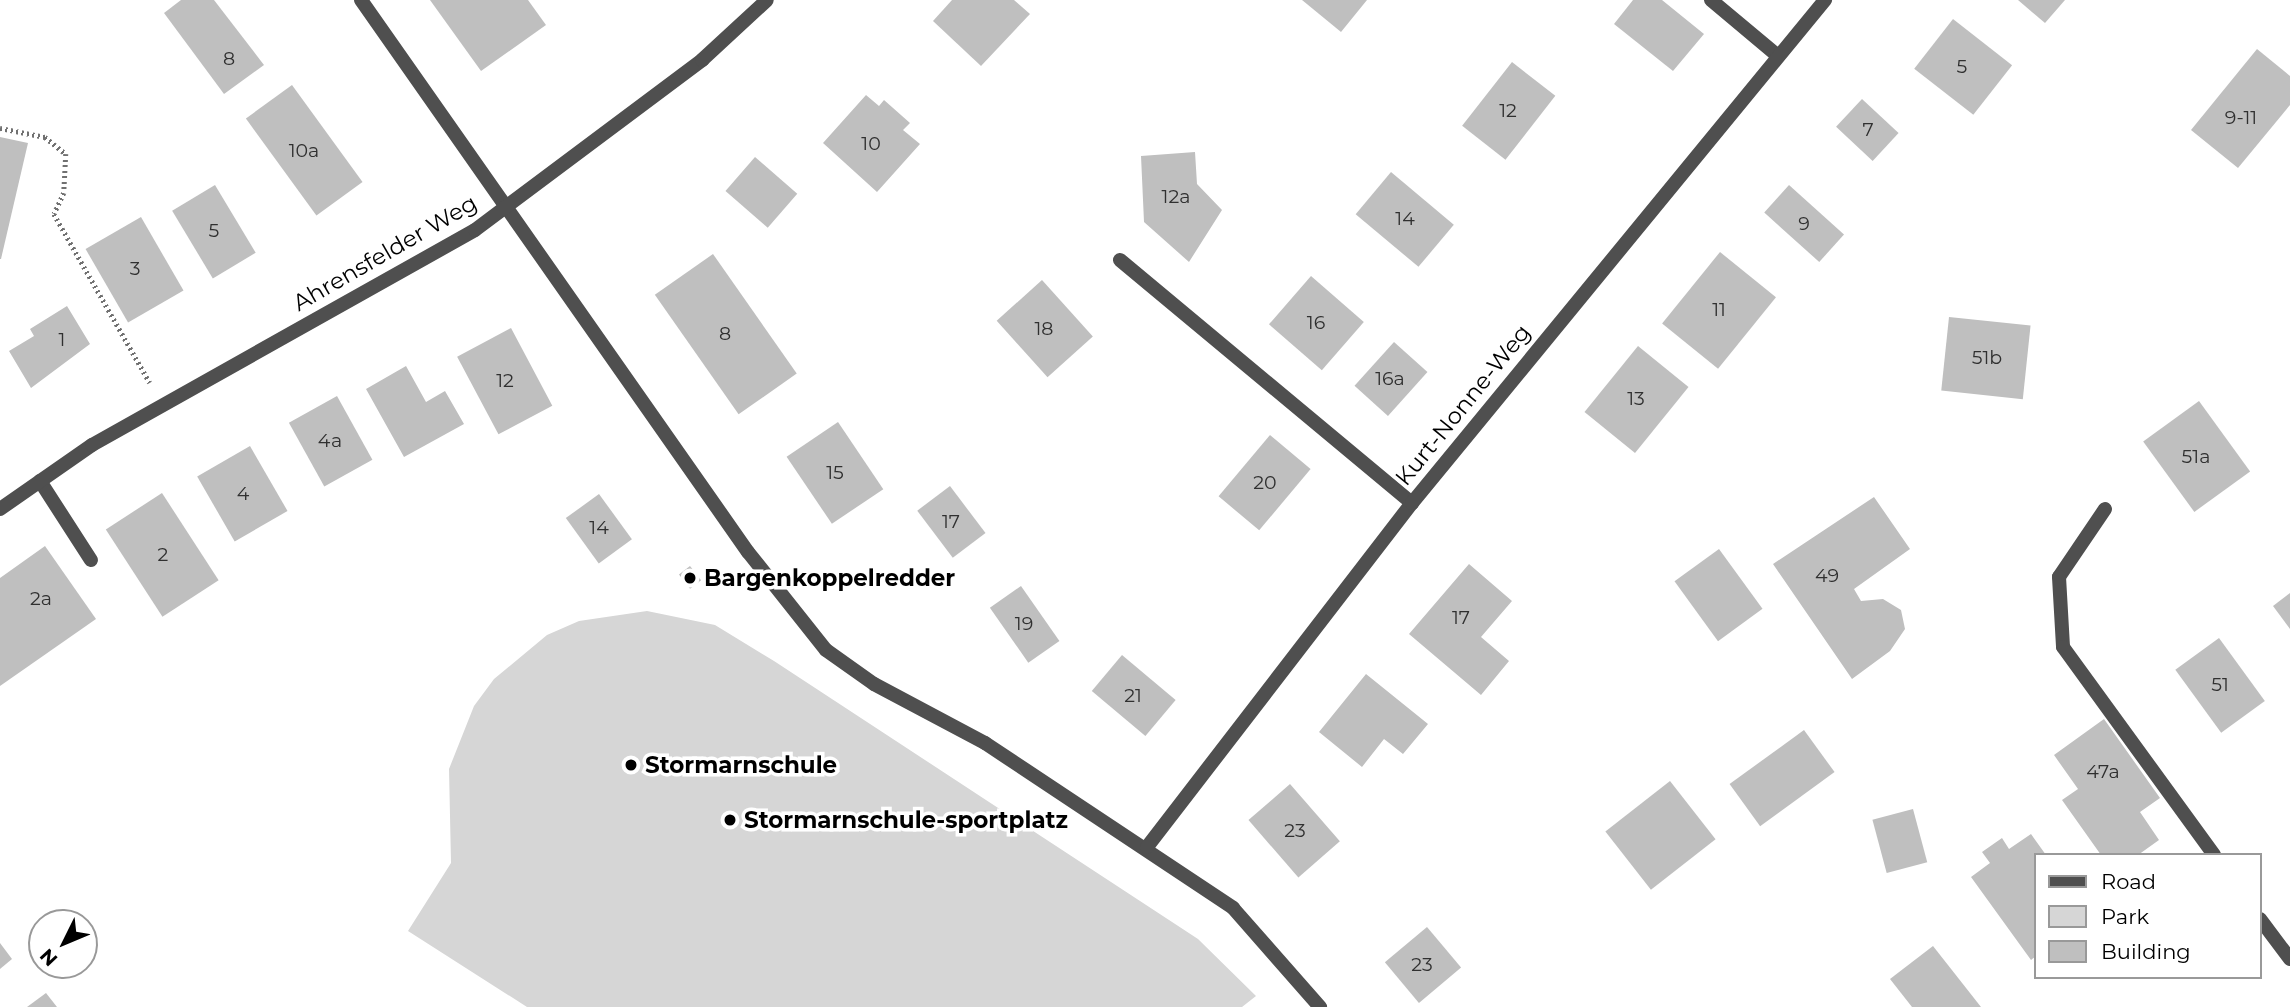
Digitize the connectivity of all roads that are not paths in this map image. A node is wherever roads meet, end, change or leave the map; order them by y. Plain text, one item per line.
1 (361, 0) edge
2 (767, 0) edge
3 (1711, 0) edge
4 (1825, 0) edge
5 (1778, 56) junction
6 (507, 205) junction
7 (1120, 260) dead end
8 (40, 481) junction
9 (1412, 503) junction
10 (0, 509) edge
11 (2105, 509) dead end
12 (91, 560) dead end
13 (1147, 847) junction
14 (2213, 853) edge
15 (2262, 922) edge
16 (2290, 959) edge
17 (1320, 1007) edge

1 - 6 street
2 - 6 street, Ahrensfelder Weg
3 - 5 street
4 - 5 street, Kurt-Nonne-Weg
5 - 9 street, Kurt-Nonne-Weg
6 - 8 street, Ahrensfelder Weg
6 - 13 street
7 - 9 street
8 - 10 street, Ahrensfelder Weg
8 - 12 street
9 - 13 street, Kurt-Nonne-Weg
11 - 14 street
13 - 17 street
15 - 16 street

